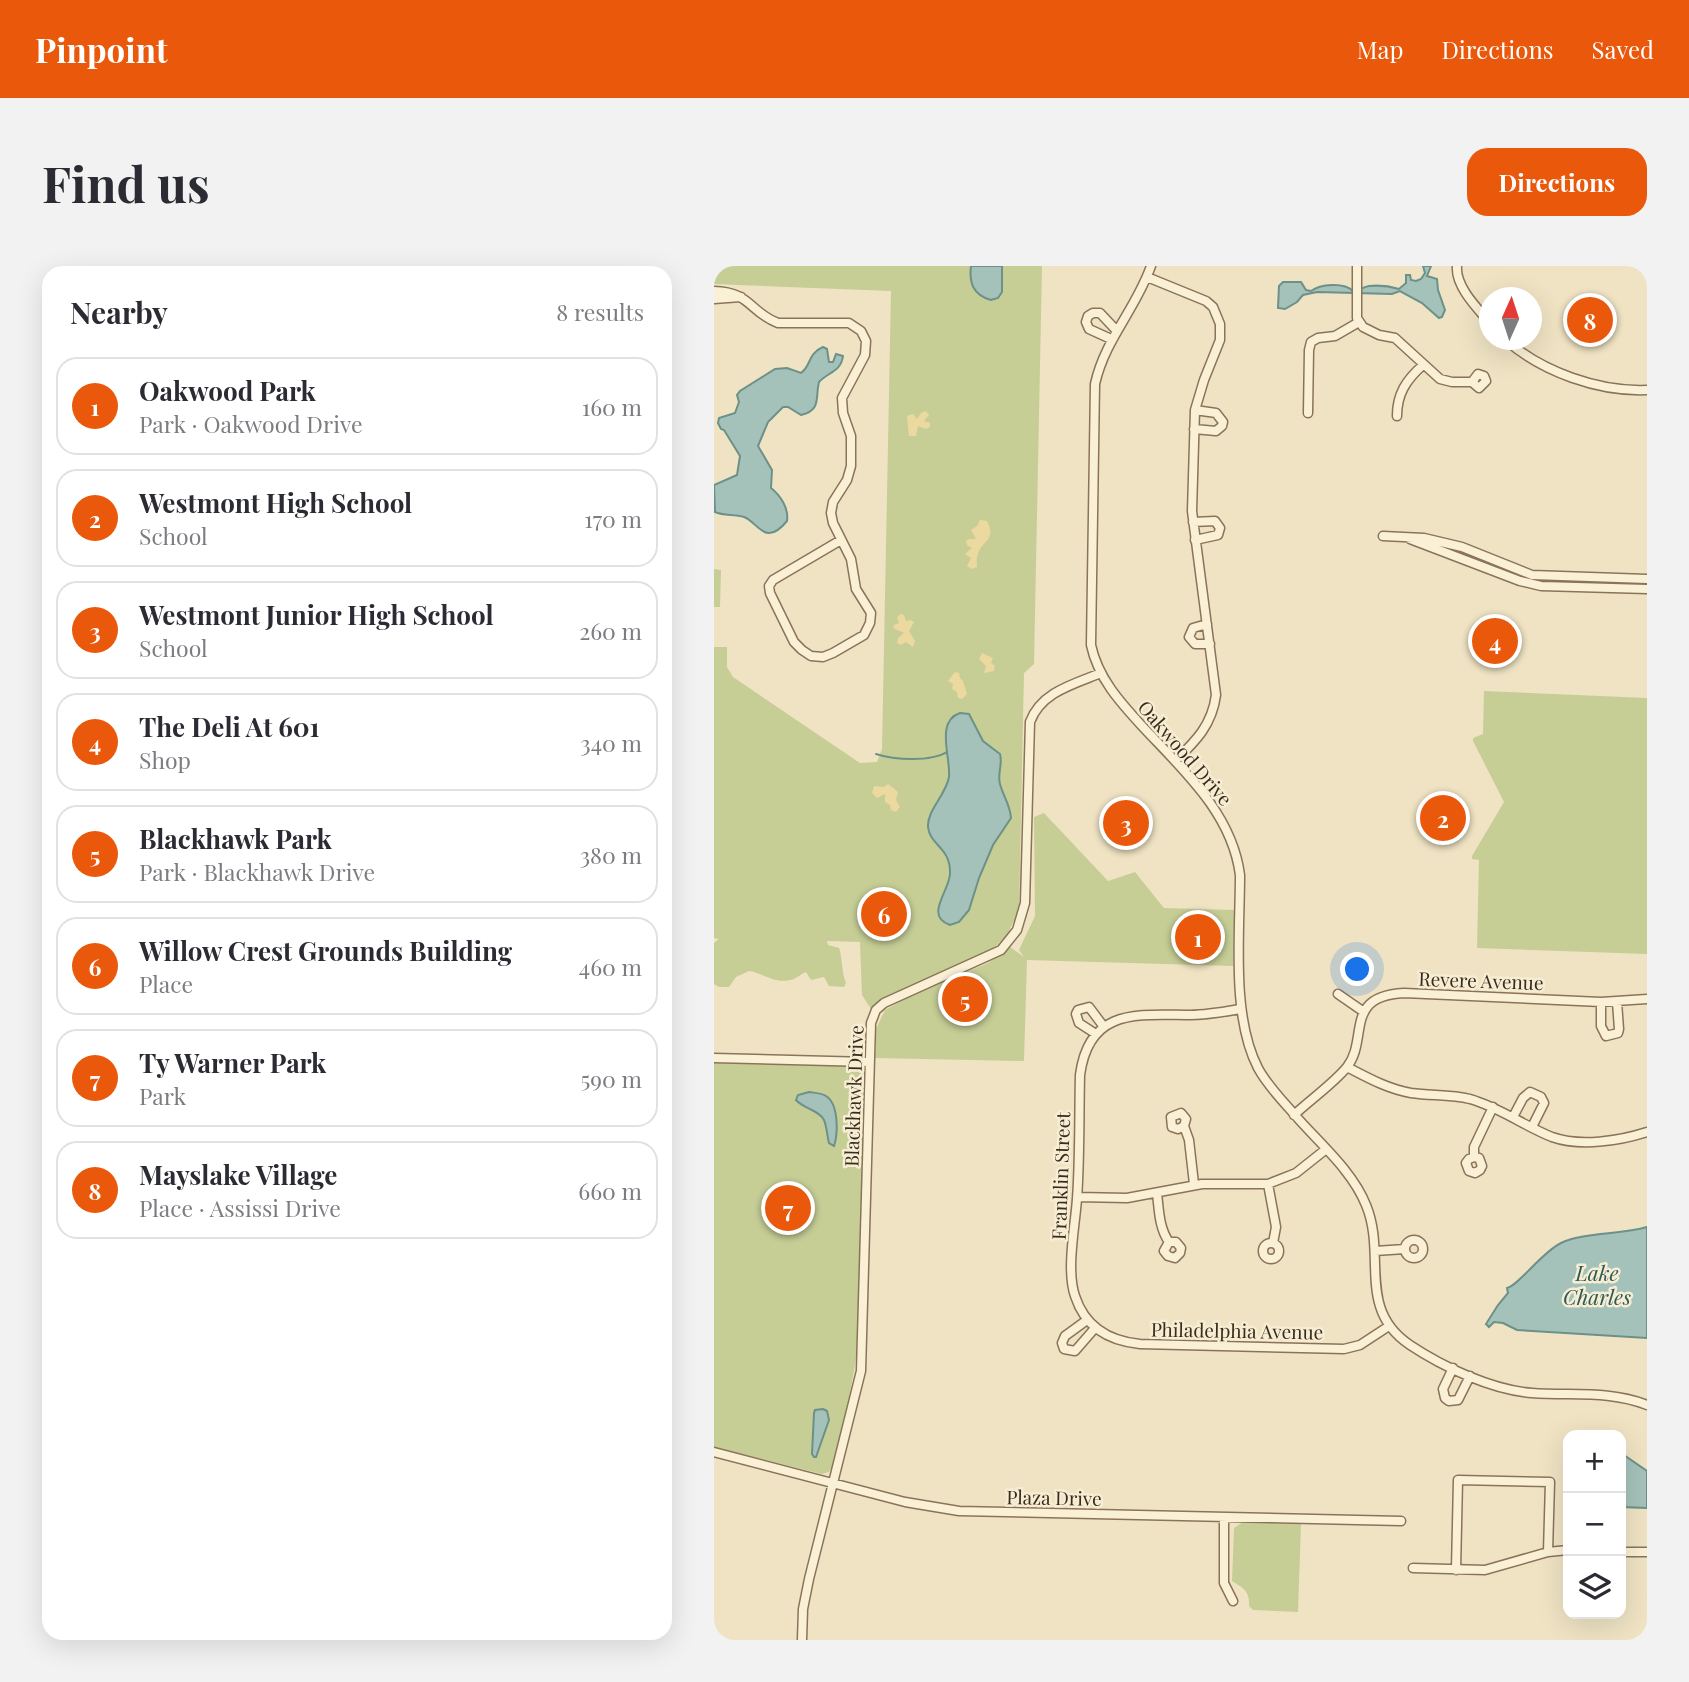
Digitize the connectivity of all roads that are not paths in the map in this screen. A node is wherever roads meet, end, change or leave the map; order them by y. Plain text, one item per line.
1 (1151, 266) edge
2 (1357, 266) edge
3 (1457, 266) edge
4 (1147, 277) junction
5 (714, 291) edge
6 (741, 297) junction
7 (714, 299) edge
8 (1479, 309) edge
9 (1359, 322) junction
10 (1116, 330) junction
11 (1111, 339) junction
12 (1519, 350) edge
13 (1423, 365) junction
14 (1472, 382) dead end
15 (1647, 390) edge
16 (1195, 410) junction
17 (1308, 413) dead end
18 (1398, 416) dead end
19 (1194, 429) junction
20 (1193, 522) junction
21 (1383, 536) dead end
22 (1407, 538) junction
23 (841, 540) junction
24 (1195, 540) junction
25 (1647, 579) edge
26 (1647, 589) edge
27 (1207, 624) junction
28 (1210, 644) junction
29 (1101, 673) junction
30 (1175, 761) junction
31 (1338, 994) dead end
32 (1647, 999) edge
33 (1601, 1002) junction
34 (1617, 1002) junction
35 (1240, 1009) junction
36 (1364, 1012) junction
37 (1104, 1027) junction
38 (1096, 1034) junction
39 (714, 1058) edge
40 (869, 1062) junction
41 (1347, 1067) junction
42 (1493, 1107) junction
43 (1294, 1115) junction
44 (1513, 1117) junction
45 (1184, 1126) dead end
46 (1532, 1127) junction
47 (1647, 1132) edge
48 (1325, 1150) junction
49 (1474, 1157) dead end
50 (1194, 1184) junction
51 (1268, 1184) junction
52 (1157, 1193) junction
53 (1077, 1196) junction
54 (1169, 1242) dead end
55 (1273, 1243) dead end
56 (1405, 1250) dead end
57 (1375, 1251) junction
58 (1087, 1320) junction
59 (1389, 1326) junction
60 (1095, 1328) junction
61 (1453, 1368) junction
62 (1470, 1376) junction
63 (1647, 1405) edge
64 (714, 1452) edge
65 (833, 1483) junction
66 (1224, 1517) junction
67 (1401, 1521) dead end
68 (1563, 1550) edge
69 (1548, 1552) junction
70 (1626, 1552) edge
71 (1647, 1552) edge
72 (1413, 1568) dead end
73 (1456, 1570) junction
74 (1233, 1601) dead end
75 (802, 1640) edge

1 - 4 street, Oakwood Drive
2 - 9 street
3 - 8 street
4 - 10 street, Oakwood Drive
4 - 16 street
5 - 6 street
6 - 7 street
6 - 23 street
9 - 13 street
9 - 17 street
10 - 11 street, Oakwood Drive
10 - 11 street
11 - 29 street, Oakwood Drive
12 - 15 street
13 - 14 street
13 - 18 street
16 - 19 street
16 - 19 street
19 - 20 street
20 - 24 street
20 - 24 street
21 - 22 street
22 - 25 street
22 - 26 street
23 - 23 street
24 - 27 street
27 - 28 street
27 - 28 street
28 - 30 street
29 - 30 street, Oakwood Drive
29 - 40 street, Blackhawk Drive
30 - 35 street, Oakwood Drive
31 - 36 street
32 - 34 street, Revere Avenue
33 - 34 street, Revere Avenue
33 - 34 street
33 - 36 street, Revere Avenue
35 - 37 street
35 - 43 street, Oakwood Drive
36 - 41 street
37 - 38 street
37 - 38 street
38 - 53 street, Franklin Street
39 - 40 street
40 - 65 street, Blackhawk Drive
41 - 42 street
41 - 43 street
42 - 44 street
42 - 49 street
43 - 48 street, Oakwood Drive
44 - 46 street
44 - 46 street
45 - 50 street
46 - 47 street
48 - 51 street
48 - 57 street, Oakwood Drive
50 - 51 street
50 - 52 street
51 - 55 street
52 - 53 street
52 - 54 street
53 - 58 street, Franklin Street
56 - 57 street
57 - 59 street, Oakwood Drive
58 - 60 street, Philadelphia Avenue
58 - 60 street
59 - 60 street, Philadelphia Avenue
59 - 61 street, Oakwood Drive
61 - 62 street, Oakwood Drive
61 - 62 street
62 - 63 street, Oakwood Drive
64 - 65 street, Plaza Drive
65 - 66 street, Plaza Drive
65 - 75 street, Blackhawk Drive
66 - 67 street, Plaza Drive
66 - 74 street
68 - 69 street
69 - 73 street
69 - 73 street
70 - 71 street
72 - 73 street

